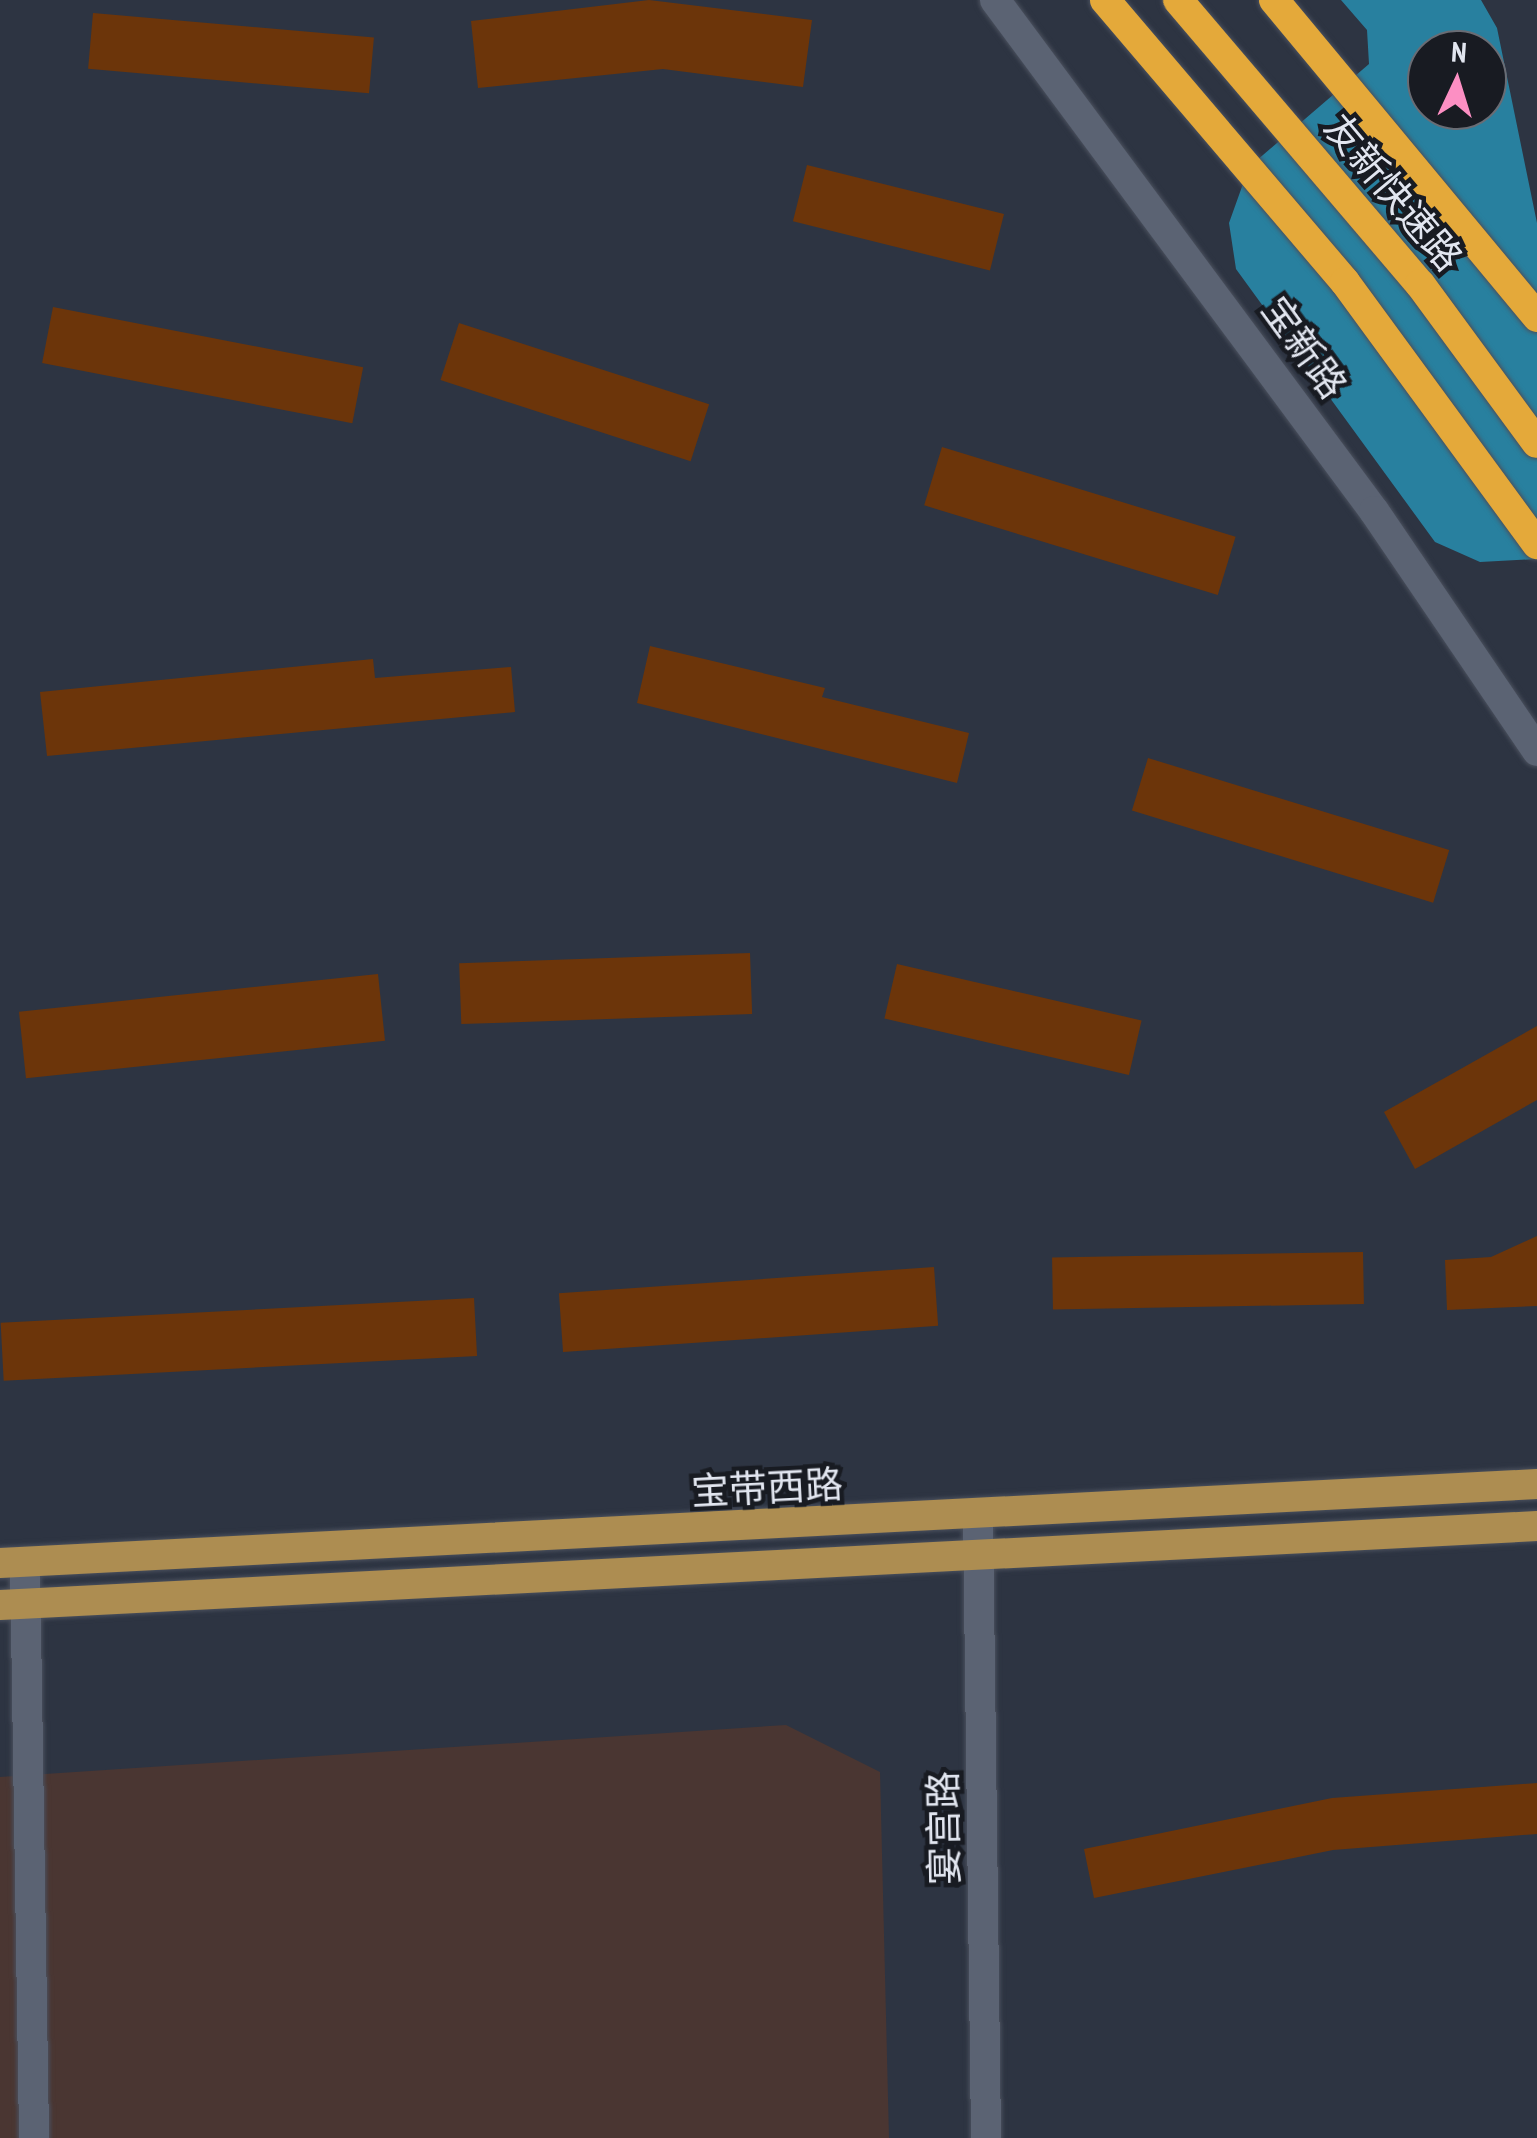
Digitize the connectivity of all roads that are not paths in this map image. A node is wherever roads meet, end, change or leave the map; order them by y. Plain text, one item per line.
1 (995, 0) edge
2 (1106, 0) edge
3 (1178, 0) edge
4 (1274, 0) edge
5 (1537, 317) edge
6 (1537, 443) edge
7 (1537, 544) edge
8 (1537, 751) edge
9 (1537, 1484) edge
10 (978, 1516) junction
11 (1537, 1526) edge
12 (980, 1558) junction
13 (13, 1562) edge
14 (14, 1604) edge
15 (34, 2138) edge
16 (986, 2138) edge

1 - 8 street, 宝新路
2 - 7 highway
3 - 6 highway, 友新快速路
4 - 5 highway, 友新快速路
9 - 10 main road, 宝带西路
10 - 12 street, 宴宫路
10 - 13 main road, 宝带西路
11 - 12 main road
12 - 14 main road
12 - 16 street, 宴宫路
13 - 14 street
14 - 15 street

